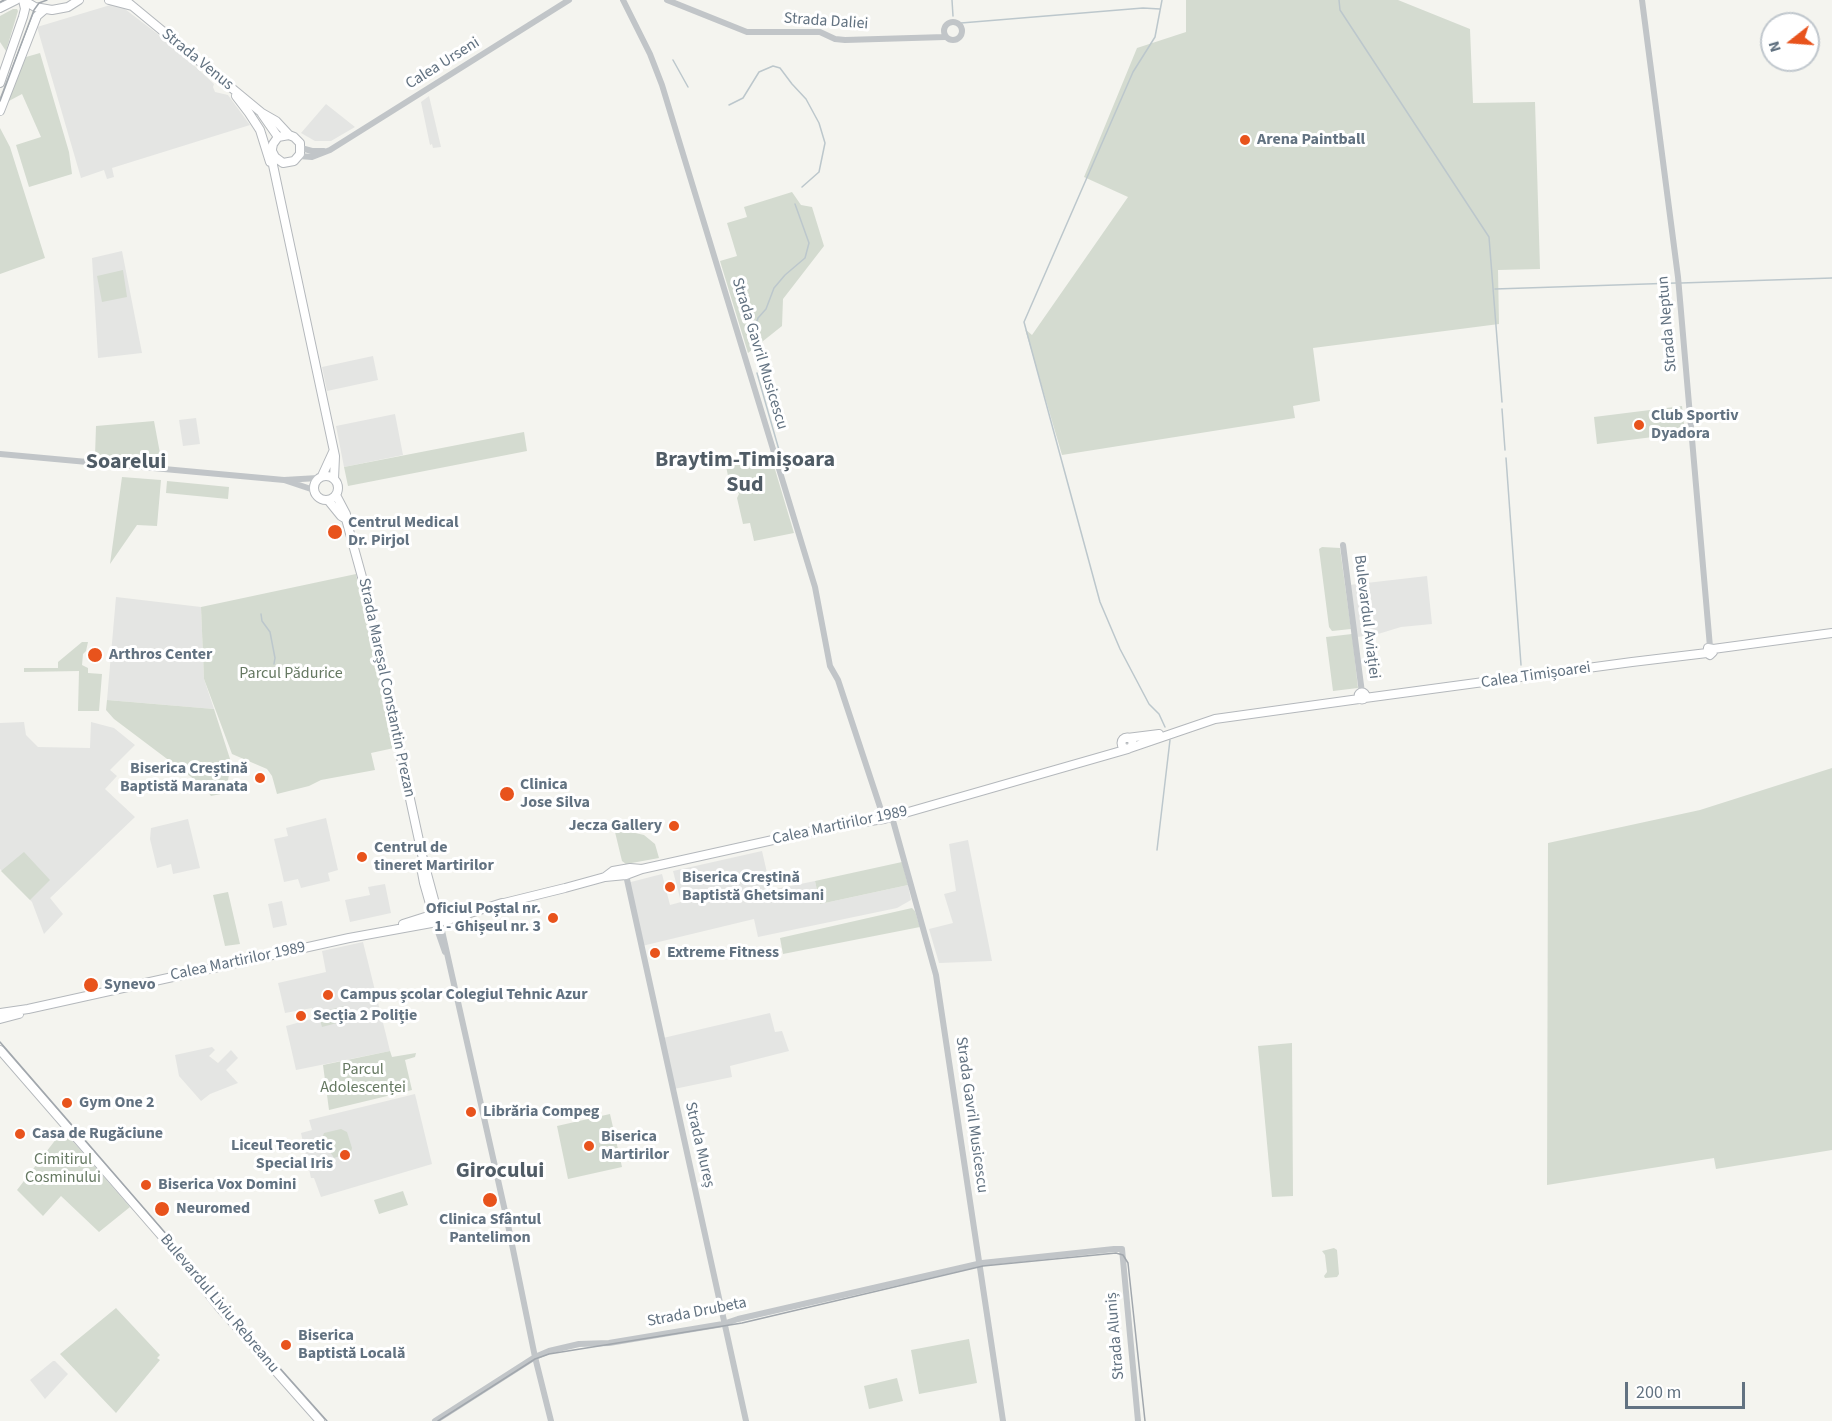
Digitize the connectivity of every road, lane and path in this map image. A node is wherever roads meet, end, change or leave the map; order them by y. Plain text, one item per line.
1 (16, 0) edge
2 (23, 0) edge
3 (79, 0) edge
4 (109, 0) edge
5 (569, 0) edge
6 (667, 0) edge
7 (1642, 0) edge
8 (625, 2) edge
9 (129, 3) edge
10 (0, 8) edge
11 (44, 10) junction
12 (945, 36) dead end
13 (0, 83) edge
14 (227, 86) junction
15 (0, 111) edge
16 (262, 114) junction
17 (289, 135) junction
18 (278, 137) junction
19 (300, 152) junction
20 (273, 153) junction
21 (284, 163) junction
22 (275, 182) junction
23 (333, 452) junction
24 (0, 454) edge
25 (320, 477) junction
26 (334, 479) junction
27 (284, 480) junction
28 (314, 490) junction
29 (336, 495) junction
30 (328, 500) junction
31 (346, 519) junction
32 (1343, 545) dead end
33 (1832, 635) edge
34 (1710, 650) junction
35 (1362, 696) junction
36 (1175, 730) junction
37 (1125, 739) junction
38 (1129, 748) junction
39 (1105, 754) junction
40 (892, 817) junction
41 (884, 819) junction
42 (642, 869) junction
43 (626, 875) junction
44 (605, 877) junction
45 (436, 919) junction
46 (28, 1009) junction
47 (0, 1013) edge
48 (0, 1019) edge
49 (0, 1050) edge
50 (1122, 1249) joint
51 (980, 1263) junction
52 (726, 1323) junction
53 (535, 1357) junction
54 (320, 1421) edge
55 (435, 1421) edge
56 (551, 1421) edge
57 (746, 1421) edge
58 (1003, 1421) edge
59 (1138, 1421) edge

1 - 10 main road
2 - 11 main road
2 - 13 main road
3 - 11 main road
4 - 9 main road, Strada Venus
5 - 19 street, Calea Urseni
6 - 12 street, Strada Daliei
7 - 34 street, Strada Neptun
8 - 41 street, Strada Gavril Musicescu
9 - 14 main road, Strada Venus
11 - 15 main road
14 - 16 main road, Strada Venus
14 - 22 main road
16 - 17 main road, Strada Venus
16 - 18 main road, Strada Venus
17 - 18 main road
17 - 19 main road
18 - 20 main road
19 - 21 main road
20 - 21 main road
20 - 22 main road
21 - 22 main road
22 - 23 main road
23 - 25 main road
23 - 26 main road
24 - 27 street
25 - 26 main road
25 - 27 street
25 - 28 main road
26 - 29 main road
27 - 28 street
28 - 30 main road
29 - 30 main road
29 - 31 main road, Strada Mareșal Constantin Prezan
30 - 31 main road, Strada Mareșal Constantin Prezan
31 - 45 main road, Strada Mareșal Constantin Prezan
32 - 35 street, Bulevardul Aviației
33 - 34 main road, Calea Timișoarei
34 - 35 main road, Calea Timișoarei
35 - 36 main road, Calea Timișoarei
36 - 37 main road, Calea Martirilor 1989
36 - 38 main road, Calea Martirilor 1989
37 - 38 main road
37 - 39 main road, Calea Martirilor 1989
38 - 39 main road, Calea Martirilor 1989
39 - 40 main road, Calea Martirilor 1989
40 - 41 main road, Calea Martirilor 1989
40 - 51 street, Strada Gavril Musicescu
41 - 42 main road, Calea Martirilor 1989
42 - 43 main road, Calea Martirilor 1989
42 - 44 main road, Calea Martirilor 1989
43 - 44 main road, Calea Martirilor 1989
43 - 52 street, Strada Mureș
44 - 45 main road, Calea Martirilor 1989
45 - 46 main road, Calea Martirilor 1989
45 - 53 street
46 - 47 main road, Calea Martirilor 1989
46 - 48 main road, Calea Martirilor 1989
49 - 54 main road, Bulevardul Liviu Rebreanu
50 - 51 street, Strada Drubeta
50 - 59 street, Strada Aluniș
51 - 52 street, Strada Drubeta
51 - 58 street, Strada Gavril Musicescu
52 - 53 street, Strada Drubeta
52 - 57 street, Strada Mureș
53 - 55 street, Strada Drubeta
53 - 56 street

